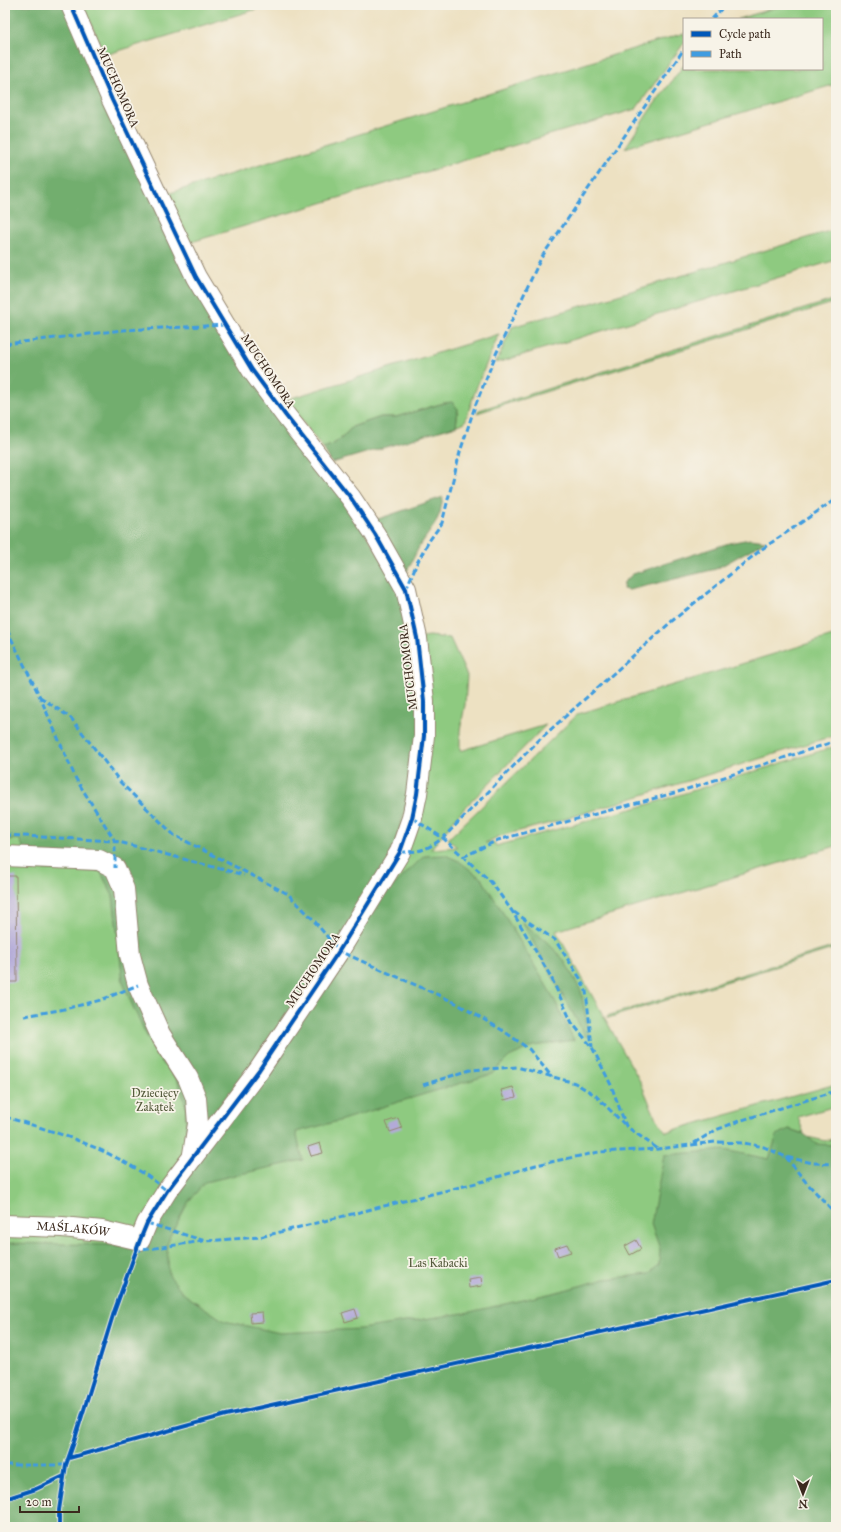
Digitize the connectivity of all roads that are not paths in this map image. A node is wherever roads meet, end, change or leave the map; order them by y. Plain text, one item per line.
1 (71, 5) edge
2 (5, 856) edge
3 (192, 1158) junction
4 (5, 1225) edge
5 (140, 1240) joint

1 - 3 lane, MUCHOMORA
2 - 3 lane
3 - 5 lane, MUCHOMORA
4 - 5 lane, MAŚLAKÓW

